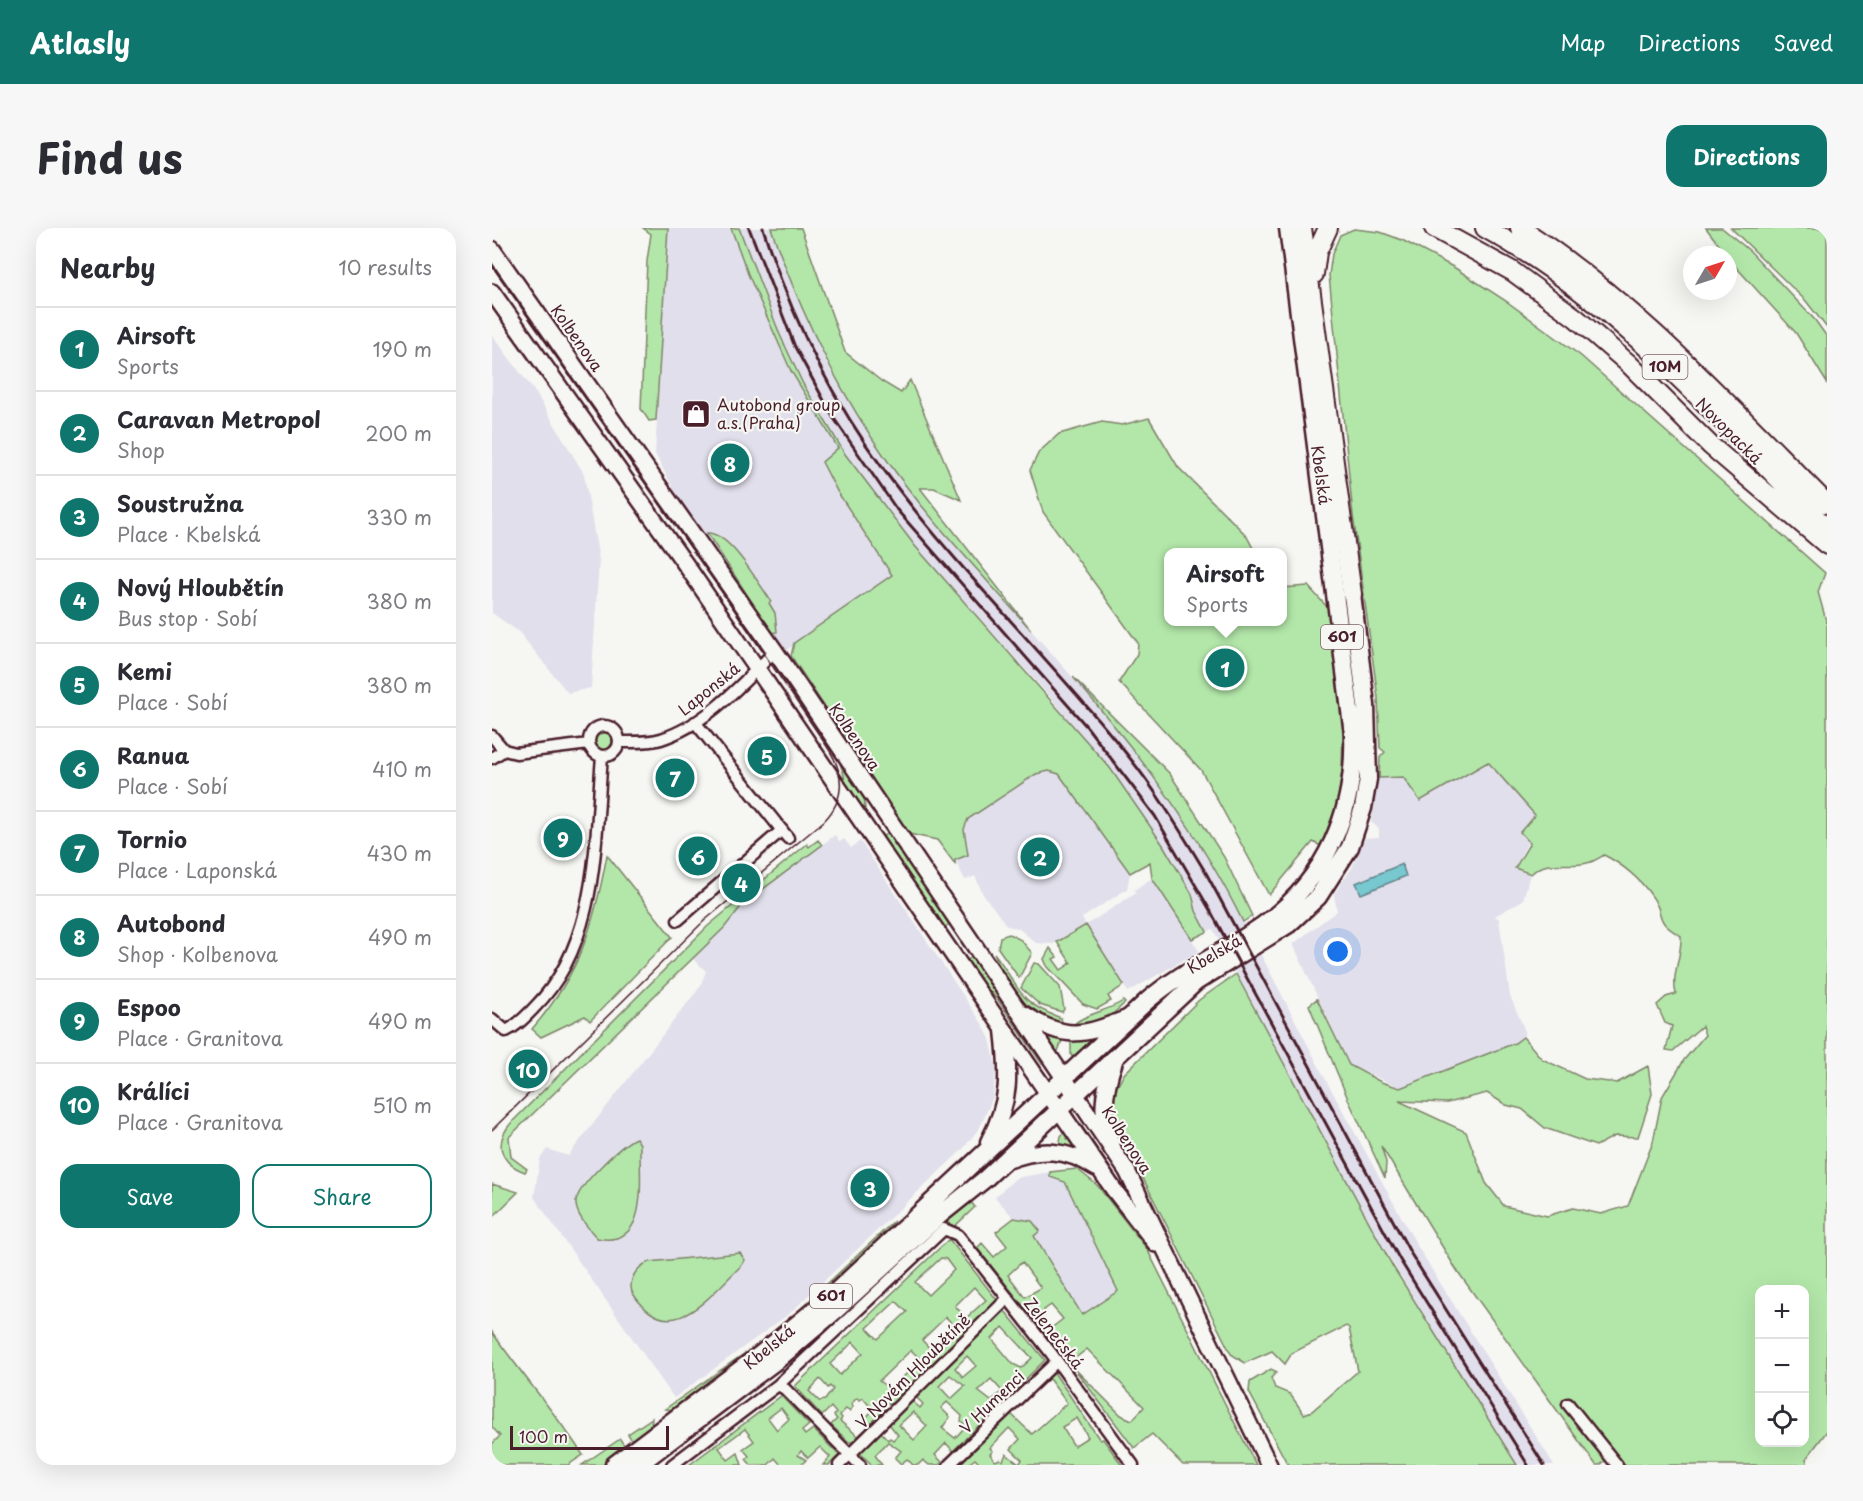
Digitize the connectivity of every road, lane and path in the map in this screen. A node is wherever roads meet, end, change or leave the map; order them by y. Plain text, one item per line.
1 (1288, 228) edge
2 (1302, 228) edge
3 (1328, 228) edge
4 (1434, 228) edge
5 (1485, 228) edge
6 (1520, 228) edge
7 (1540, 228) edge
8 (492, 249) edge
9 (492, 292) edge
10 (1636, 317) junction
11 (1314, 318) junction
12 (1827, 504) edge
13 (1827, 529) edge
14 (1827, 545) edge
15 (1352, 594) joint
16 (775, 651) junction
17 (757, 669) junction
18 (695, 722) junction
19 (492, 736) edge
20 (619, 742) junction
21 (589, 744) junction
22 (504, 750) junction
23 (602, 756) junction
24 (492, 758) edge
25 (678, 920) dead end
26 (1017, 1009) junction
27 (1128, 1018) junction
28 (492, 1019) edge
29 (1004, 1030) junction
30 (1115, 1058) junction
31 (1064, 1078) junction
32 (1047, 1093) junction
33 (1076, 1095) junction
34 (1059, 1110) junction
35 (1113, 1150) junction
36 (983, 1154) junction
37 (1003, 1162) junction
38 (1100, 1171) junction
39 (944, 1229) joint
40 (1167, 1258) junction
41 (1008, 1298) junction
42 (1057, 1360) junction
43 (778, 1385) junction
44 (1568, 1404) dead end
45 (670, 1441) junction
46 (850, 1455) junction
47 (614, 1465) edge
48 (638, 1465) edge
49 (657, 1465) edge
50 (672, 1465) edge
51 (839, 1465) edge
52 (860, 1465) edge
53 (949, 1465) edge
54 (1133, 1465) edge
55 (1269, 1465) edge
56 (1617, 1465) edge

1 - 27 main road, Kbelská / 601
2 - 11 highway, Kbelská / 601
3 - 11 highway
4 - 14 highway, 10M
5 - 13 highway, Novopacká / 10M
6 - 10 highway, 10M
7 - 10 highway, 10M
8 - 16 main road, Kolbenova
9 - 17 main road, Kolbenova
10 - 12 highway, Novopacká / 10M
11 - 15 highway, Kbelská / 601
15 - 30 main road, Kbelská / 601
16 - 17 street, Laponská
16 - 26 main road, Kolbenova
17 - 18 street, Laponská
17 - 29 main road, Kolbenova
18 - 20 street, Laponská
18 - 25 street
19 - 22 street
20 - 21 street
20 - 23 street
21 - 22 street
21 - 23 street
22 - 24 street
23 - 28 street
26 - 27 main road
26 - 31 main road, Kolbenova
27 - 31 main road, Kbelská / 601
29 - 32 main road, Kolbenova
29 - 36 main road
30 - 33 main road, Kbelská / 601
30 - 35 main road
31 - 32 main road, Kbelská / 601
31 - 33 main road, Kolbenova
32 - 34 main road, Kolbenova
32 - 36 main road, Kbelská / 601
33 - 34 main road, Kbelská / 601
33 - 35 main road, Kolbenova
34 - 37 main road, Kbelská / 601
34 - 38 main road, Kolbenova
35 - 40 main road, Kolbenova
36 - 47 main road, Kbelská / 601
37 - 38 main road
37 - 45 main road, Kbelská / 601
38 - 40 main road, Kolbenova
39 - 41 street, Zelenečská
39 - 43 street, Kbelská
40 - 55 main road, Kolbenova
41 - 42 street, Zelenečská
41 - 46 street, V Novém Hloubětíně
42 - 53 street, V Humenci
42 - 54 street, Zelenečská
43 - 46 street
43 - 50 street, Kbelská
44 - 56 street
45 - 48 main road, Kbelská / 601
45 - 49 street
46 - 51 street, V Novém Hloubětíně
46 - 52 street

